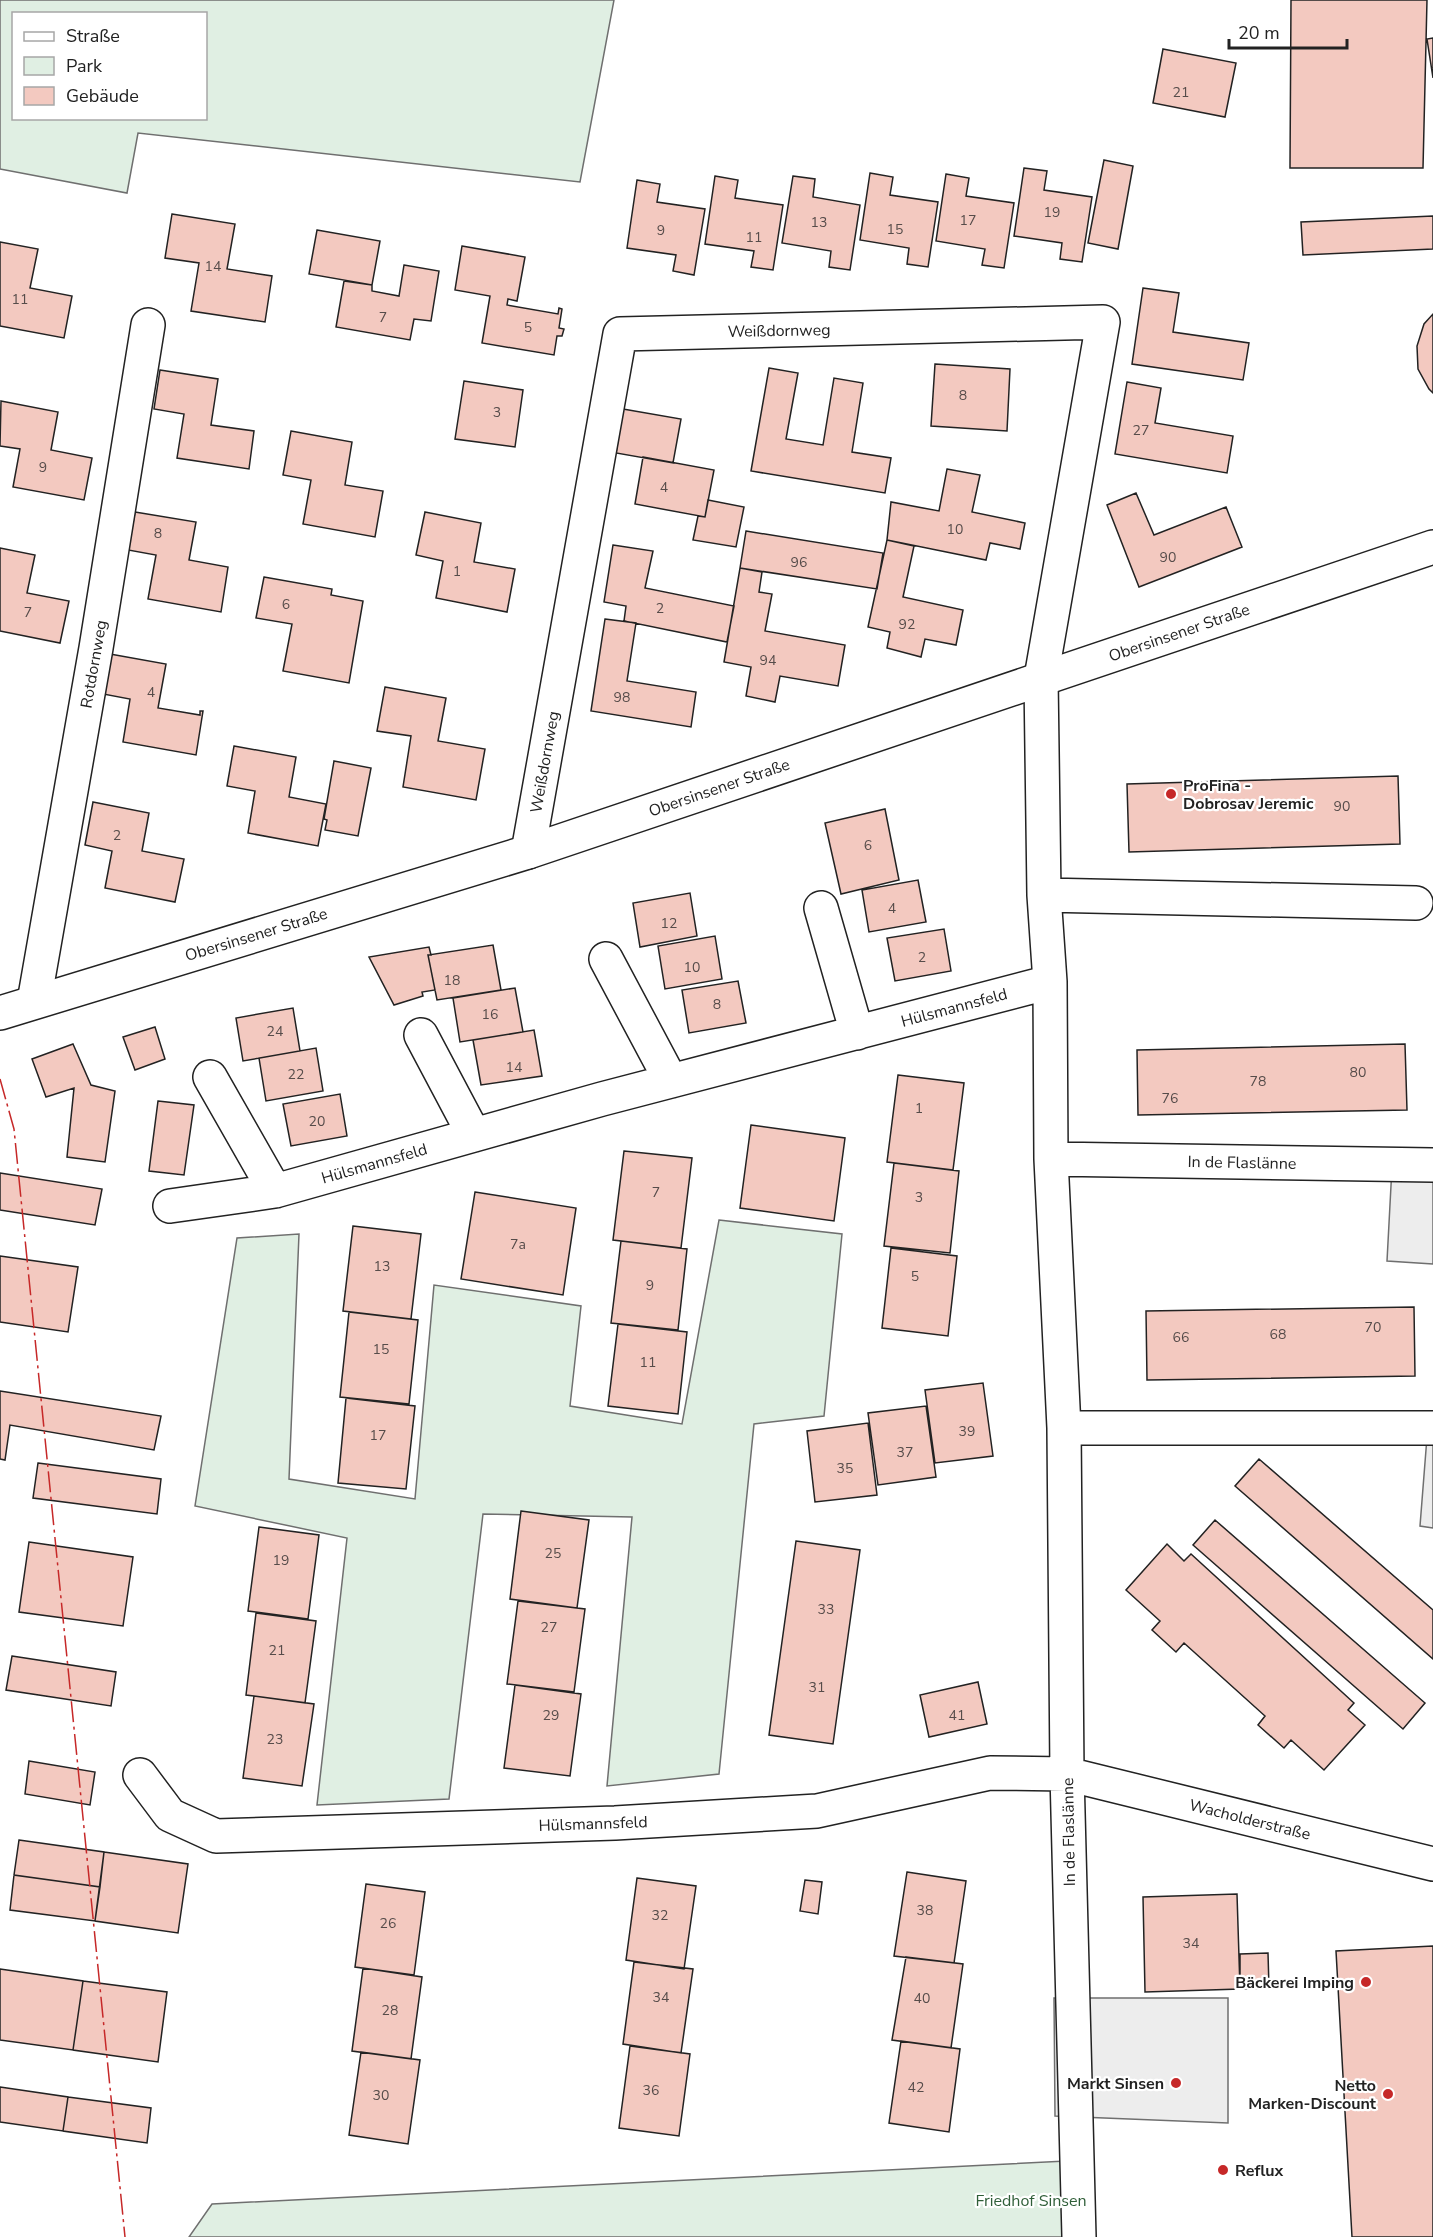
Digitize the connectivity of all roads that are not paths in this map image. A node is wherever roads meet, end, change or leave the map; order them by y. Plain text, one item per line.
1 (148, 326) dead end
2 (1433, 547) edge
3 (1041, 678) junction
4 (528, 852) junction
5 (1044, 895) junction
6 (1416, 903) dead end
7 (821, 908) dead end
8 (606, 959) dead end
9 (1050, 982) junction
10 (34, 1002) junction
11 (0, 1013) edge
12 (857, 1033) junction
13 (421, 1035) dead end
14 (210, 1077) dead end
15 (671, 1081) junction
16 (474, 1135) junction
17 (1051, 1159) junction
18 (1433, 1165) edge
19 (275, 1191) junction
20 (170, 1206) dead end
21 (1064, 1428) junction
22 (1433, 1428) edge
23 (1067, 1774) junction
24 (140, 1775) dead end
25 (1433, 1864) edge
26 (1079, 2237) edge

1 - 10 street, Rotdornweg
2 - 3 street, Obersinsener Straße
3 - 4 street, Obersinsener Straße
3 - 4 street, Weißdornweg
3 - 5 street, In de Flaslänne
4 - 10 street, Obersinsener Straße
5 - 6 street
5 - 9 street, In de Flaslänne
7 - 12 street
8 - 15 street
9 - 12 street, Hülsmannsfeld
9 - 17 street, In de Flaslänne
10 - 11 street, Obersinsener Straße
12 - 15 street, Hülsmannsfeld
13 - 16 street
14 - 19 street
15 - 16 street, Hülsmannsfeld
16 - 19 street, Hülsmannsfeld
17 - 18 street, In de Flaslänne
17 - 21 street, In de Flaslänne
19 - 20 street, Hülsmannsfeld
21 - 22 street
21 - 23 street, In de Flaslänne
23 - 24 street, Hülsmannsfeld
23 - 25 street, Wacholderstraße
23 - 26 street, In de Flaslänne

